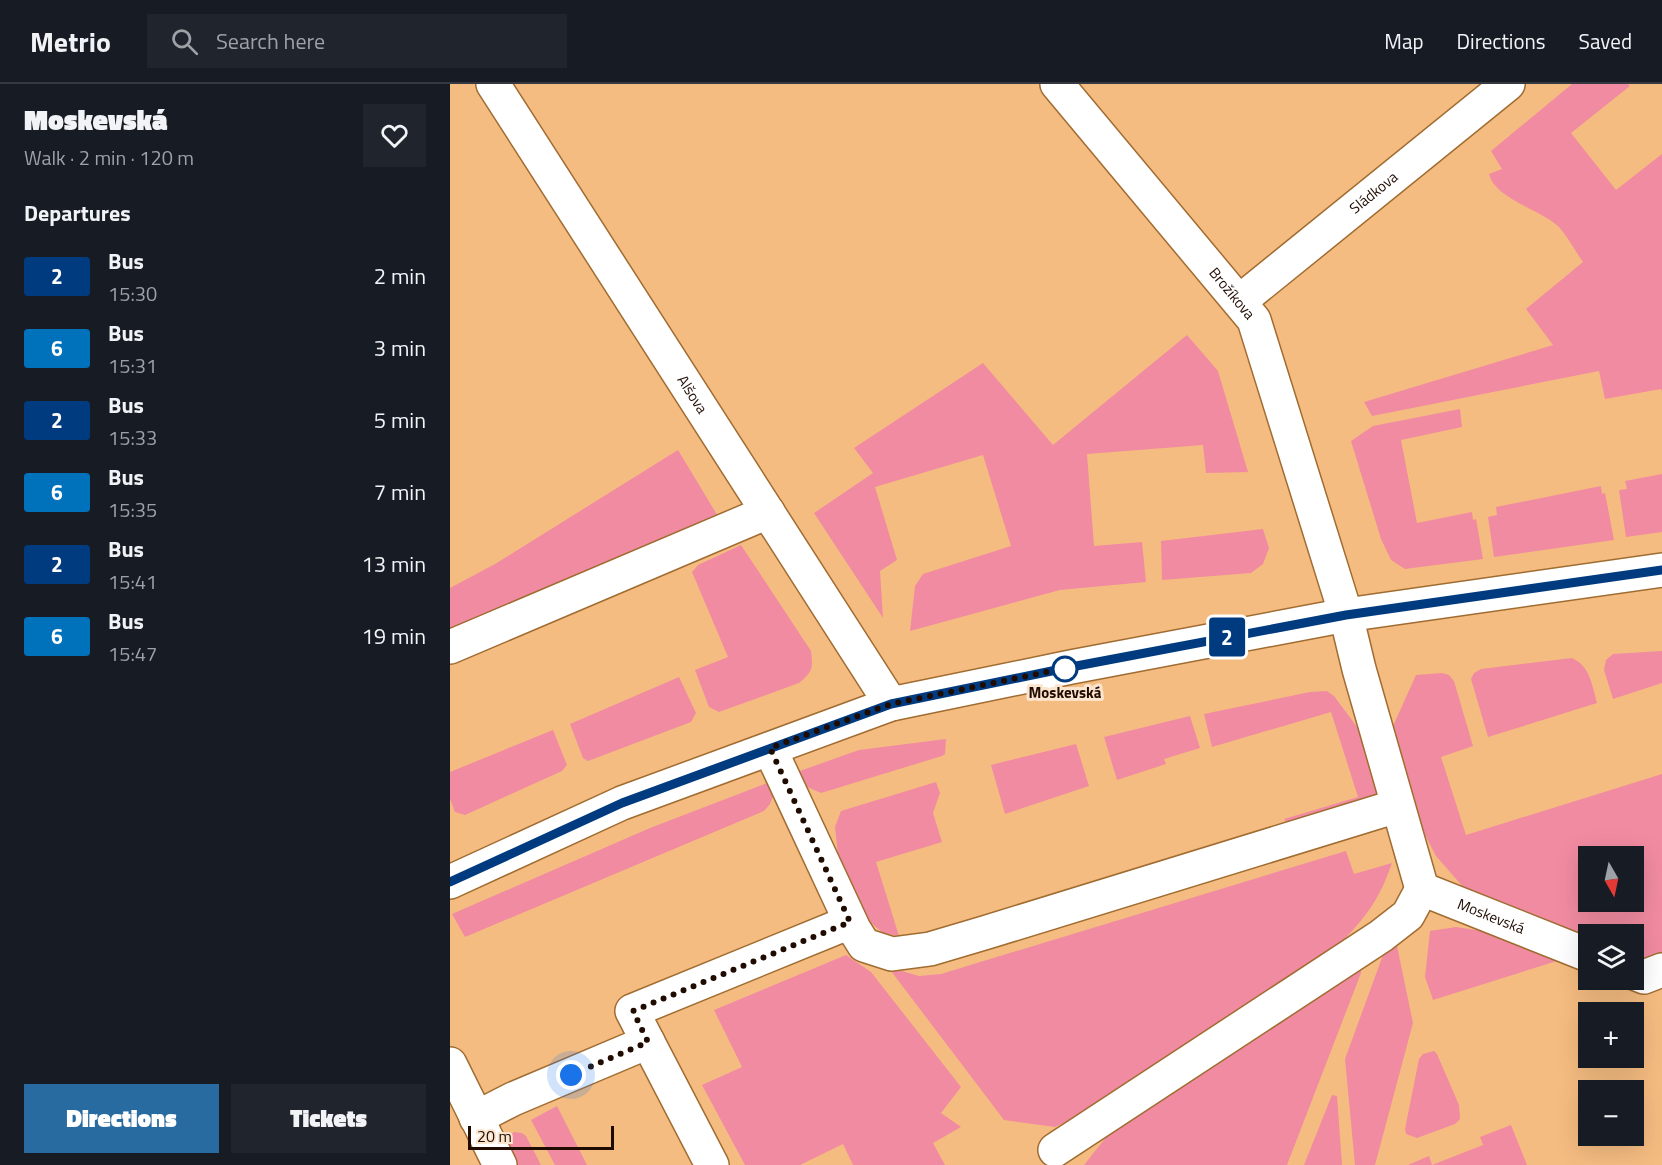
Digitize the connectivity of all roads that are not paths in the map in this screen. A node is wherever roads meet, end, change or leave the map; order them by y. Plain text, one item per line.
1 (493, 84) edge
2 (1057, 84) edge
3 (1509, 84) edge
4 (1240, 301) junction
5 (768, 512) junction
6 (1662, 570) edge
7 (1346, 615) junction
8 (450, 647) edge
9 (891, 704) junction
10 (770, 748) junction
11 (1397, 806) junction
12 (450, 882) edge
13 (1422, 889) junction
14 (850, 922) junction
15 (1578, 951) edge
16 (1662, 970) edge
17 (1644, 977) edge
18 (648, 1042) junction
19 (450, 1064) edge
20 (476, 1118) junction
21 (1056, 1150) dead end
22 (500, 1165) edge
23 (712, 1165) edge

1 - 5 street, Alšova
2 - 4 street, Brožíkova
3 - 4 street, Sládkova
4 - 7 street, Brožíkova
5 - 8 street
5 - 9 street, Alšova
6 - 7 street
7 - 9 street
7 - 11 street
9 - 10 street
10 - 12 street
10 - 14 street
11 - 13 street
11 - 14 street
13 - 15 street, Moskevská
13 - 21 street
14 - 18 street
16 - 17 street
18 - 20 street
18 - 23 street
19 - 20 street
20 - 22 street

